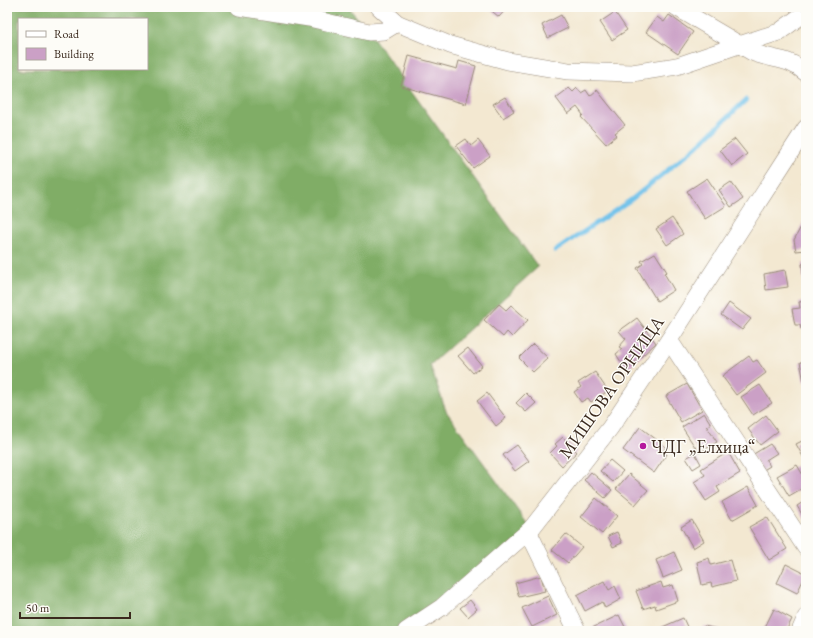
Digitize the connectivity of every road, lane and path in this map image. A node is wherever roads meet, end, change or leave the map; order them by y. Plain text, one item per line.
1 (238, 7) edge
2 (379, 7) edge
3 (676, 7) edge
4 (798, 18) dead end
5 (397, 23) junction
6 (739, 45) junction
7 (806, 73) edge
8 (806, 128) edge
9 (669, 340) junction
10 (531, 529) junction
11 (806, 548) edge
12 (806, 617) edge
13 (406, 631) edge
14 (577, 631) edge
15 (800, 631) edge

1 - 5 street
2 - 5 street
3 - 6 street
4 - 6 street
5 - 6 street
6 - 7 street
8 - 9 street, МИШОВА ОРНИЦА
9 - 10 street, МИШОВА ОРНИЦА
9 - 11 street
10 - 13 street, МИШОВА ОРНИЦА
10 - 14 street
12 - 15 street

